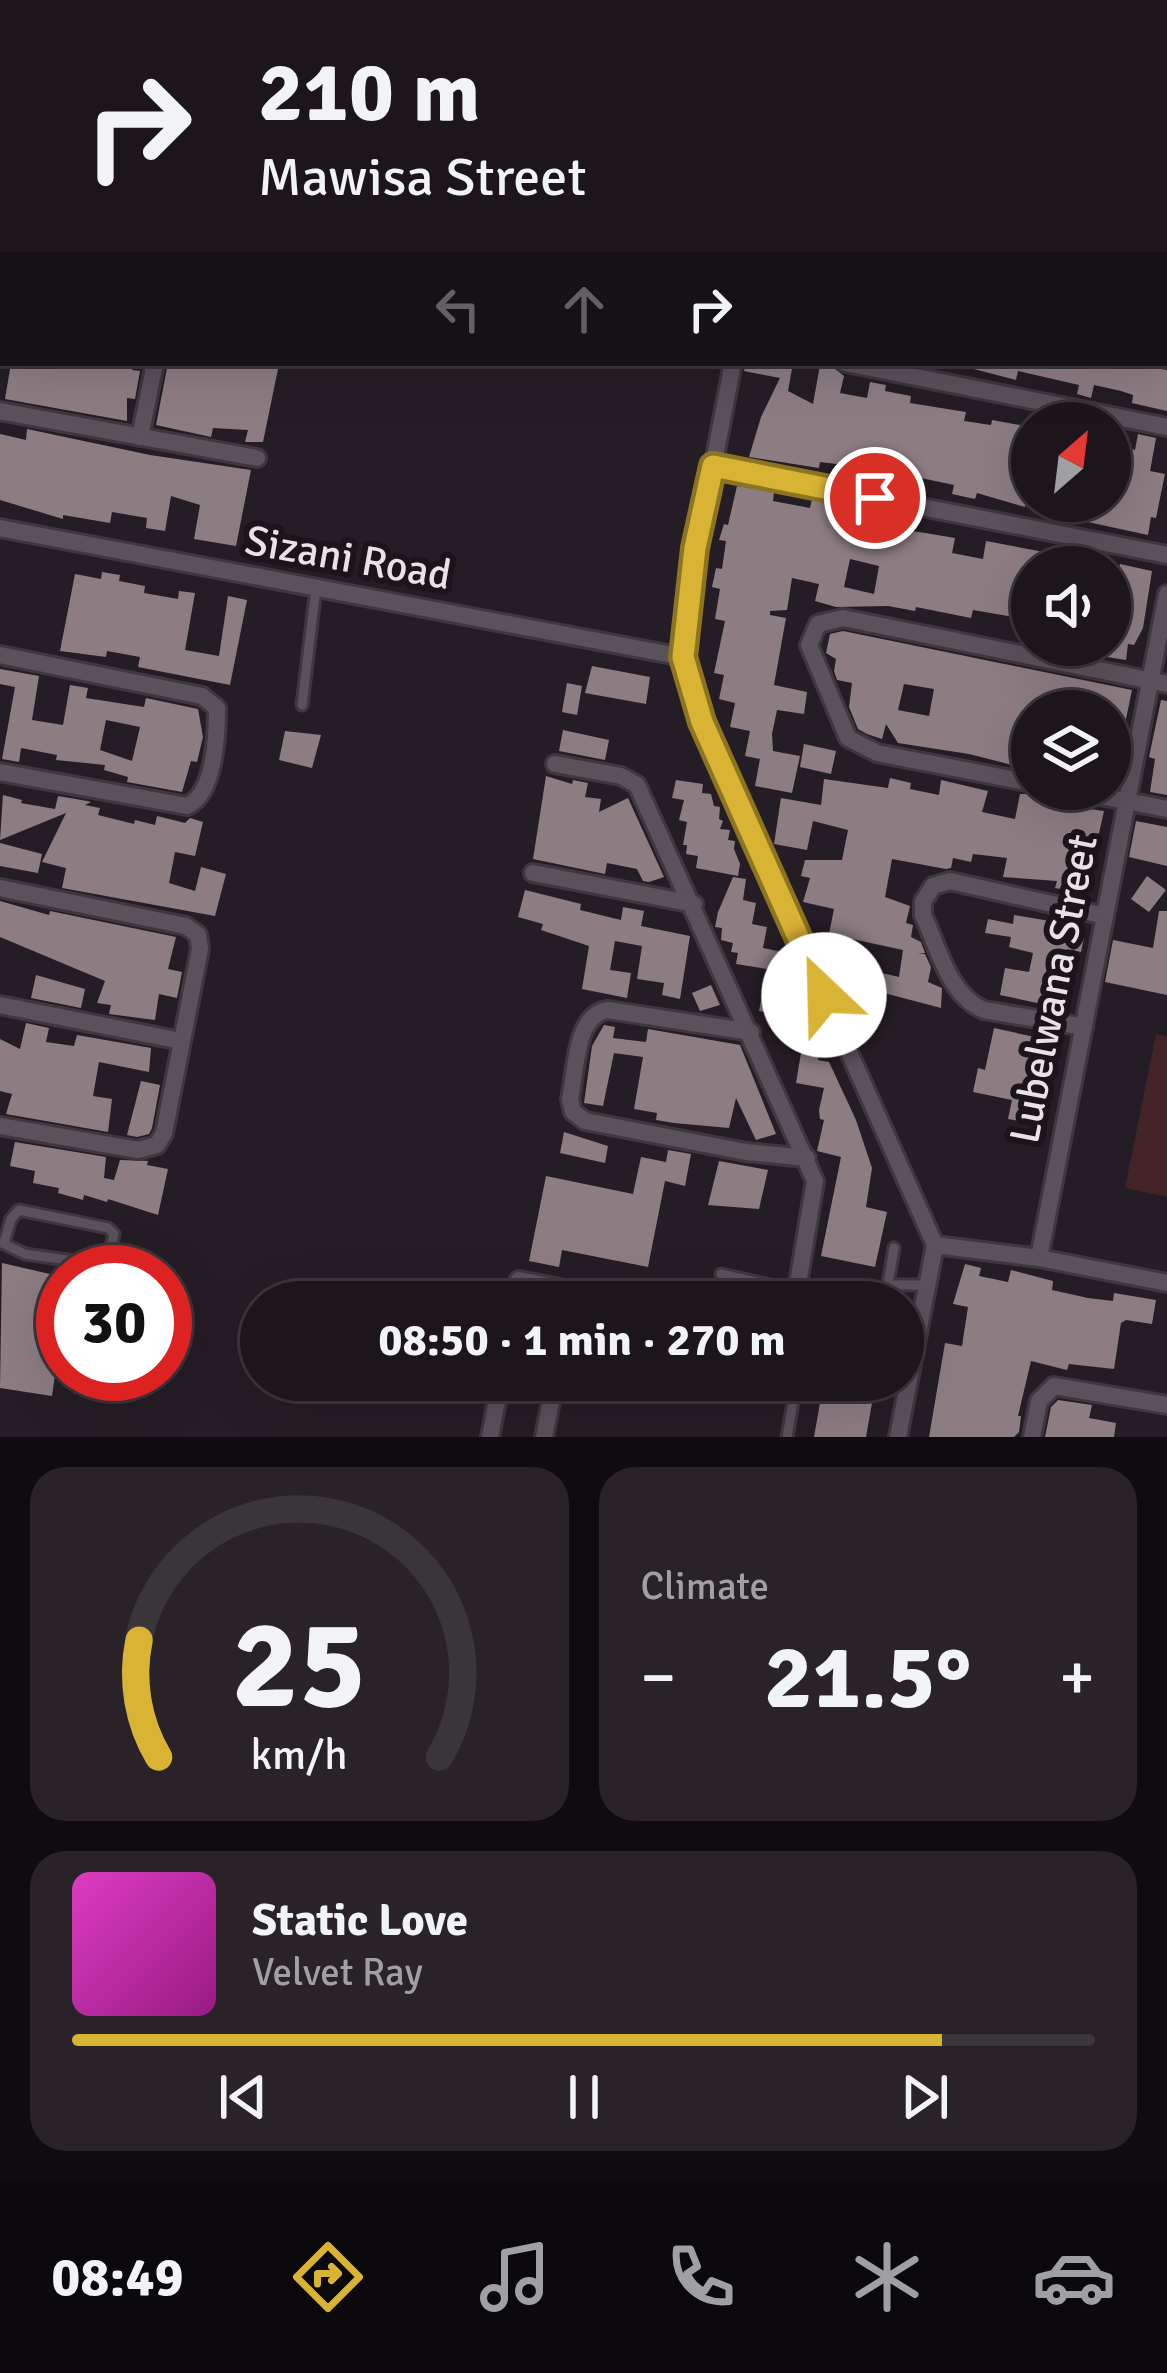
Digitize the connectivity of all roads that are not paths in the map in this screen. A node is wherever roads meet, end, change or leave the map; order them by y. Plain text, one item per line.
1 (154, 366) edge
2 (732, 366) edge
3 (861, 366) edge
4 (0, 411) edge
5 (1167, 427) edge
6 (140, 437) junction
7 (256, 458) dead end
8 (713, 466) junction
9 (0, 528) edge
10 (1167, 555) edge
11 (316, 588) junction
12 (1167, 593) edge
13 (0, 656) edge
14 (683, 657) junction
15 (1159, 683) edge
16 (302, 705) dead end
17 (554, 764) dead end
18 (0, 772) edge
19 (1011, 779) edge
20 (1131, 786) edge
21 (1131, 802) edge
22 (1167, 809) edge
23 (1125, 810) edge
24 (533, 873) dead end
25 (0, 888) edge
26 (694, 904) junction
27 (1105, 916) junction
28 (0, 1005) edge
29 (1084, 1027) junction
30 (751, 1032) junction
31 (181, 1041) junction
32 (0, 1126) edge
33 (807, 1158) junction
34 (2, 1243) edge
35 (935, 1245) junction
36 (894, 1248) dead end
37 (1039, 1258) junction
38 (721, 1274) dead end
39 (745, 1281) edge
40 (799, 1281) edge
41 (890, 1281) edge
42 (1167, 1283) edge
43 (924, 1285) edge
44 (928, 1285) junction
45 (924, 1299) edge
46 (497, 1401) edge
47 (551, 1401) edge
48 (793, 1401) edge
49 (902, 1401) edge
50 (1167, 1405) edge
51 (490, 1437) edge
52 (544, 1437) edge
53 (787, 1437) edge
54 (898, 1437) edge
55 (1032, 1437) edge

1 - 6 street
2 - 8 street
3 - 5 street
4 - 6 street
6 - 7 street
8 - 10 street
8 - 14 street
9 - 11 street, Sizani Road
11 - 14 street, Sizani Road
11 - 16 lane
12 - 15 street, Lubelwana Street
13 - 18 street
14 - 35 street
15 - 19 street
15 - 20 street, Lubelwana Street
17 - 26 street
21 - 22 street
23 - 27 street, Lubelwana Street
24 - 26 street
25 - 31 street
26 - 30 street
27 - 29 street, Lubelwana Street
27 - 29 street
28 - 31 street
29 - 37 street, Lubelwana Street
30 - 33 street
30 - 33 street
31 - 32 street
33 - 40 street
34 - 34 lane
35 - 37 street
35 - 44 street
36 - 41 lane
37 - 42 street
38 - 39 lane
43 - 44 lane
44 - 45 street
46 - 51 street
47 - 52 street
48 - 53 lane
49 - 54 street
50 - 55 street

